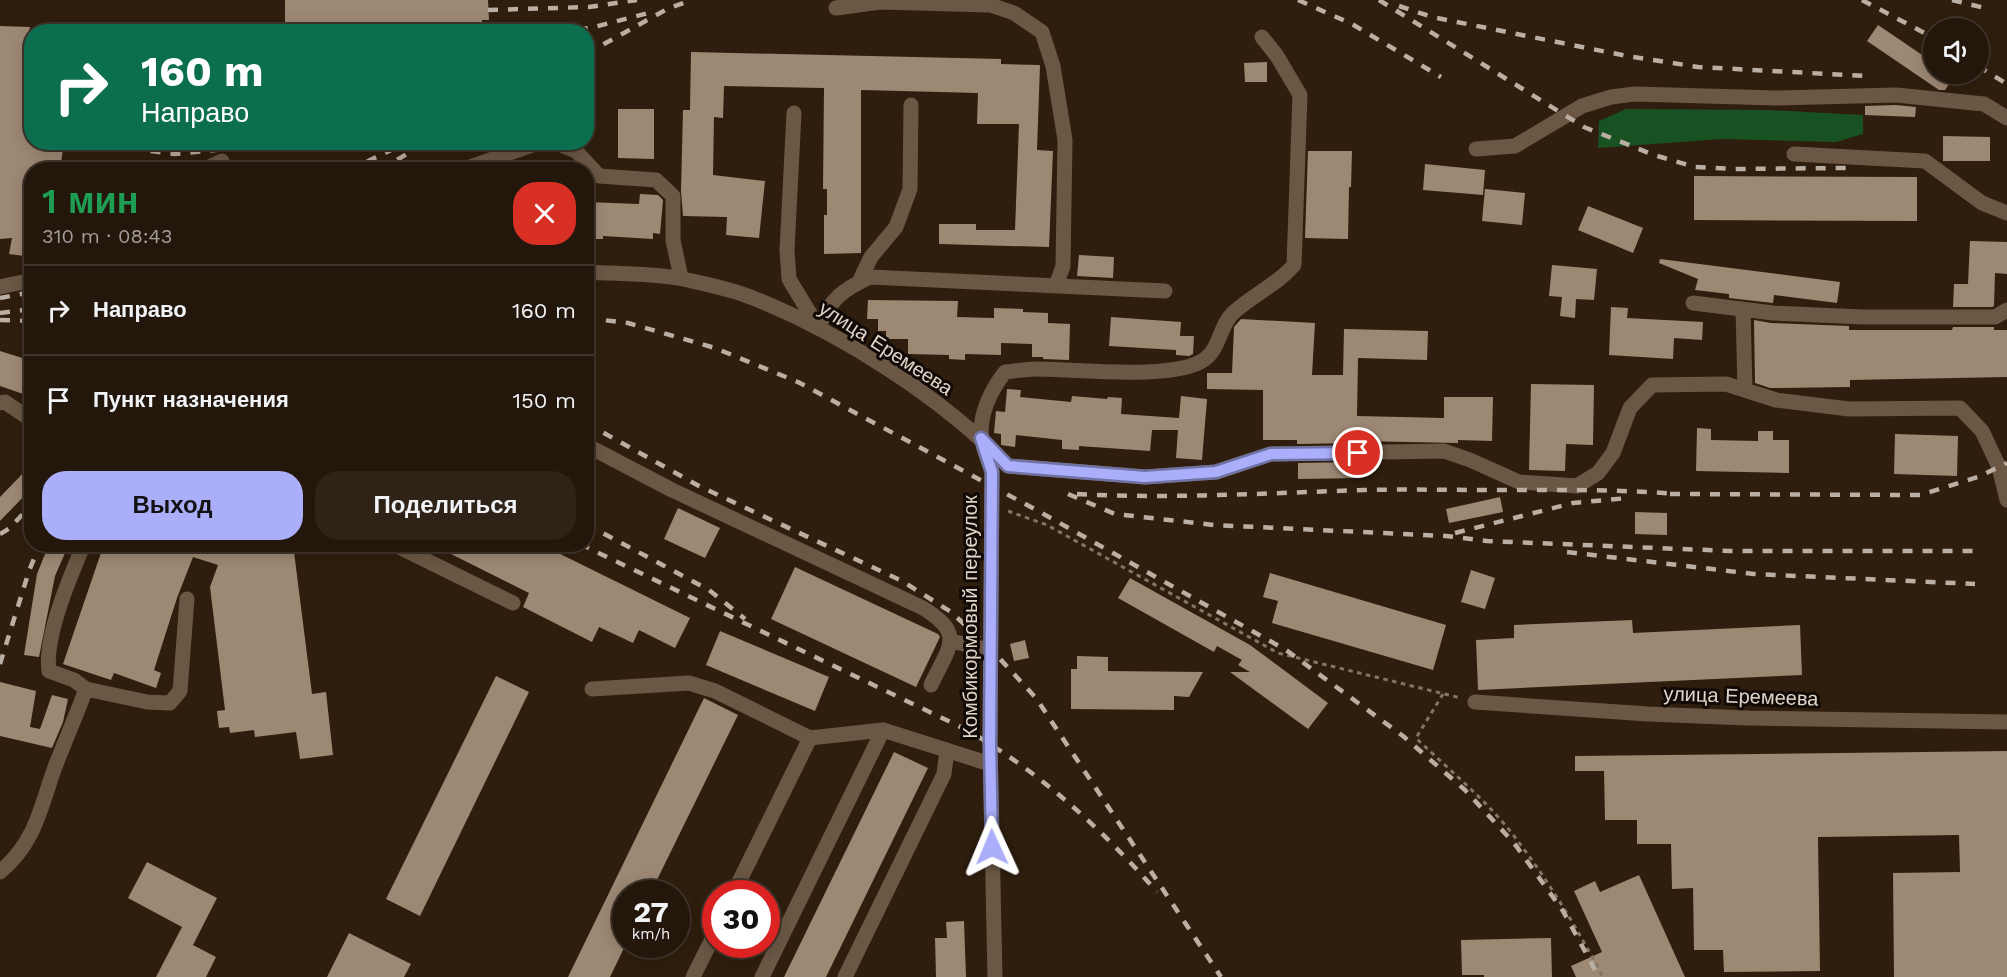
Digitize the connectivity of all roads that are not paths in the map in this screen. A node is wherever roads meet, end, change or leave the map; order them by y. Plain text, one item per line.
1 (836, 8) dead end
2 (1262, 37) dead end
3 (911, 105) dead end
4 (794, 113) dead end
5 (2007, 118) edge
6 (1476, 149) dead end
7 (518, 150) edge
8 (574, 150) edge
9 (1794, 154) dead end
10 (484, 162) edge
11 (586, 162) edge
12 (594, 171) edge
13 (2007, 213) edge
14 (594, 273) edge
15 (681, 279) junction
16 (24, 282) edge
17 (859, 282) junction
18 (1056, 286) junction
19 (0, 287) edge
20 (1165, 291) dead end
21 (1693, 303) dead end
22 (1743, 309) junction
23 (2007, 310) edge
24 (818, 327) junction
25 (1745, 390) junction
26 (0, 403) edge
27 (24, 415) edge
28 (981, 438) junction
29 (594, 449) edge
30 (2007, 500) edge
31 (81, 552) edge
32 (409, 552) edge
33 (187, 599) dead end
34 (513, 603) dead end
35 (951, 641) junction
36 (990, 650) junction
37 (930, 685) dead end
38 (86, 689) junction
39 (592, 689) dead end
40 (1475, 702) road end
41 (2007, 722) edge
42 (883, 730) junction
43 (810, 738) junction
44 (947, 750) junction
45 (990, 764) junction
46 (0, 872) edge
47 (740, 880) edge
48 (702, 958) edge
49 (693, 977) edge
50 (762, 977) edge
51 (845, 977) edge
52 (996, 977) edge

1 - 18 street
2 - 28 street
3 - 17 street
4 - 24 street
5 - 6 street
7 - 10 street
8 - 11 street
9 - 13 street
12 - 15 street
14 - 15 street, улица Еремеева
15 - 24 street, улица Еремеева
16 - 19 street
17 - 18 street
17 - 24 street
18 - 20 street
21 - 22 street
22 - 23 street
22 - 25 street
24 - 28 street, улица Еремеева
25 - 28 street, улица Еремеева
25 - 30 street, улица Еремеева
26 - 27 street
28 - 36 street, Комбикормовый переулок
29 - 35 street
31 - 38 street
32 - 34 street
33 - 38 street
35 - 36 street
35 - 37 street
36 - 45 street, Комбикормовый переулок
38 - 46 street
39 - 43 street
40 - 41 street, улица Еремеева
42 - 43 street
42 - 44 street
42 - 50 street
43 - 47 street
44 - 45 street
44 - 51 street
45 - 52 street, Комбикормовый переулок
48 - 49 street

